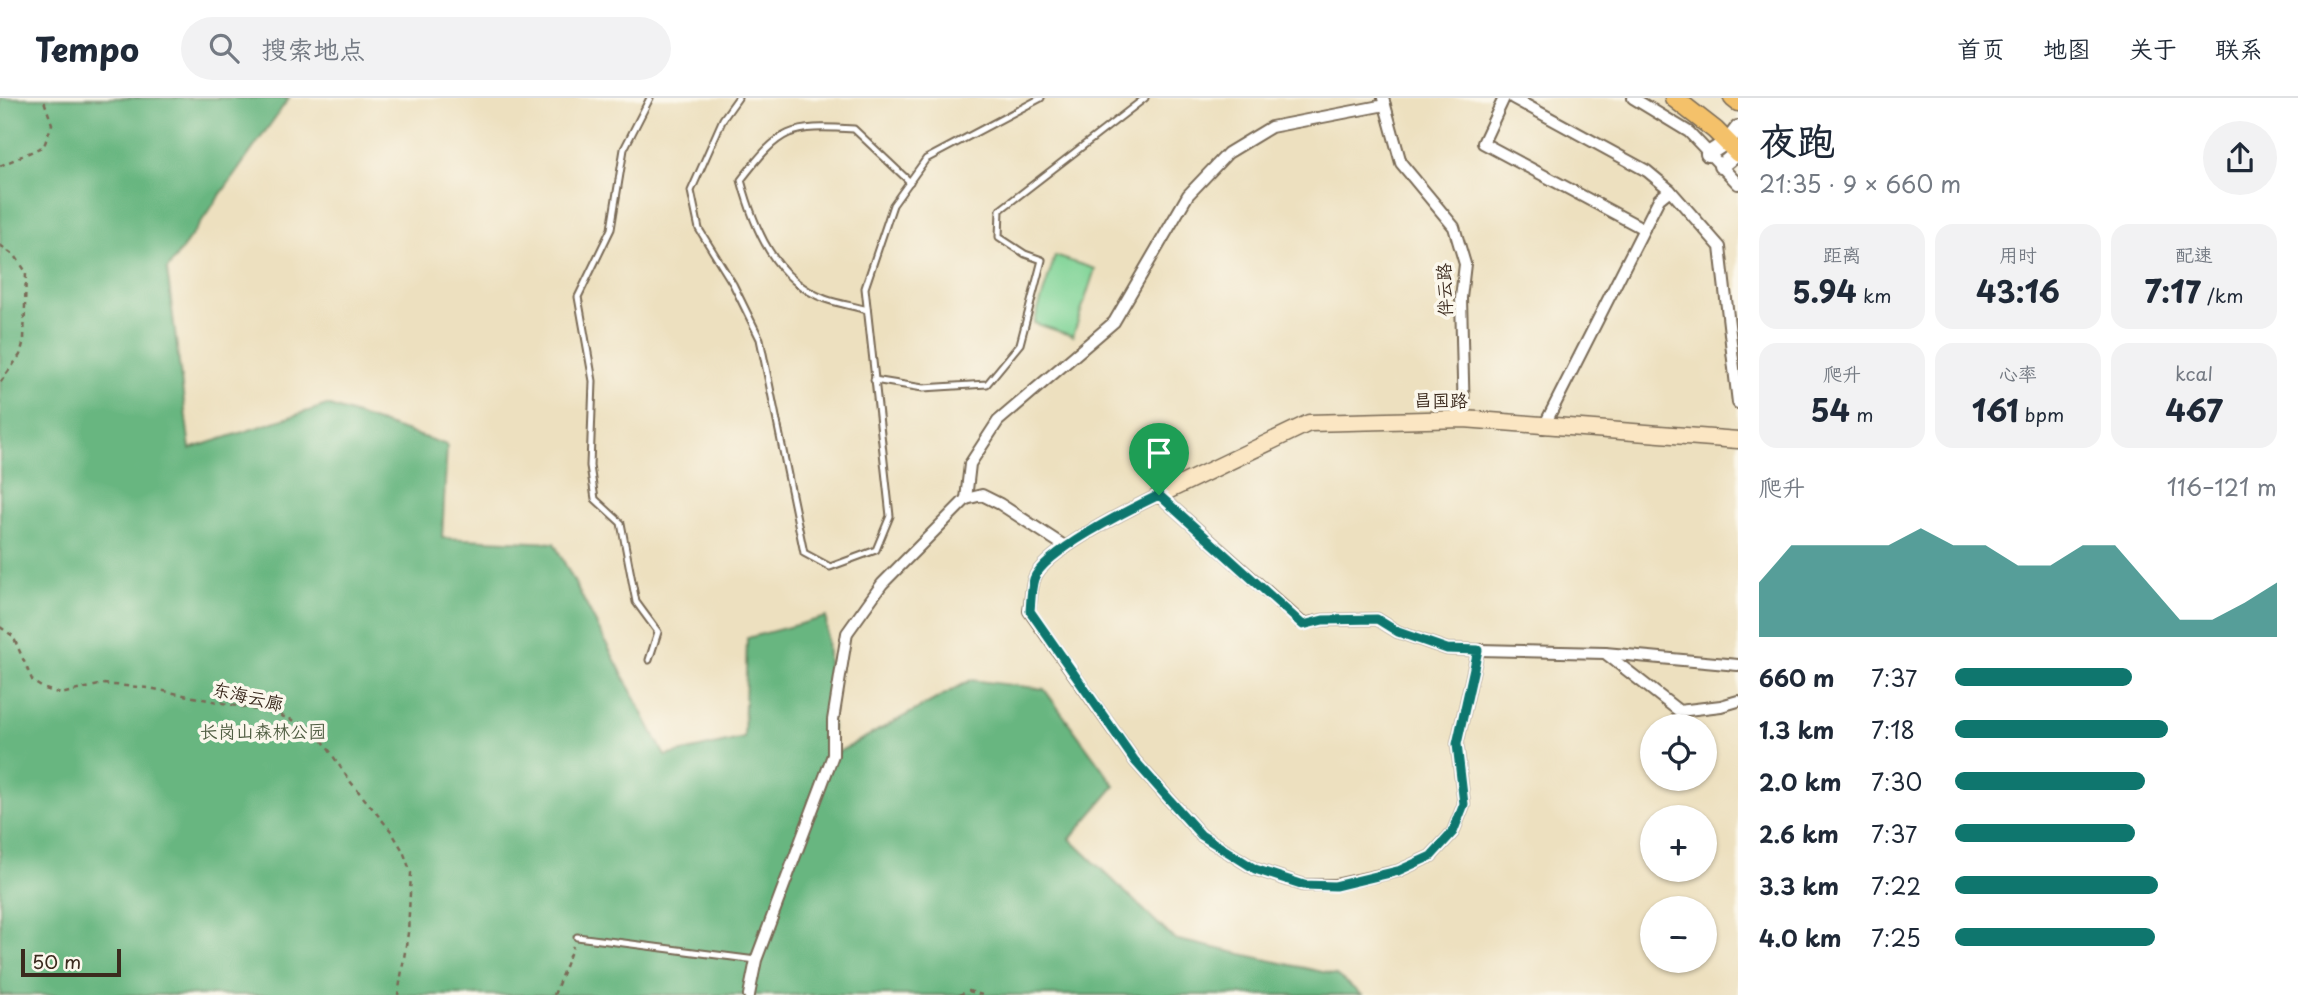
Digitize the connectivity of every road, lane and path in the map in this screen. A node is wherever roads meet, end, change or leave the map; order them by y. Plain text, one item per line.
1 (43, 98) edge
2 (650, 98) edge
3 (737, 98) edge
4 (1041, 98) edge
5 (1145, 98) edge
6 (1504, 98) edge
7 (1513, 98) edge
8 (1633, 98) edge
9 (1674, 98) edge
10 (1732, 98) edge
11 (1384, 102) edge
12 (1738, 102) edge
13 (1736, 145) edge
14 (1708, 154) junction
15 (0, 166) edge
16 (1721, 166) junction
17 (910, 182) junction
18 (1738, 184) edge
19 (1670, 190) junction
20 (1644, 229) junction
21 (0, 245) edge
22 (867, 310) junction
23 (874, 380) junction
24 (0, 383) edge
25 (1738, 404) edge
26 (1464, 419) junction
27 (1543, 428) junction
28 (1738, 440) edge
29 (1159, 495) junction
30 (966, 499) junction
31 (1066, 547) junction
32 (0, 627) edge
33 (1478, 650) junction
34 (1605, 653) junction
35 (649, 660) dead end
36 (1738, 665) edge
37 (1738, 701) edge
38 (577, 937) joint
39 (756, 960) junction
40 (398, 995) edge
41 (554, 995) edge
42 (749, 995) edge
43 (959, 995) edge
44 (982, 995) edge

1 - 15 path
2 - 35 lane
3 - 23 lane
4 - 17 lane
5 - 23 lane
6 - 20 street
7 - 19 street
8 - 14 street
9 - 13 main road
10 - 12 main road
11 - 26 street, 伴云路
11 - 30 street
13 - 14 street
13 - 16 street
14 - 16 street
16 - 18 street
17 - 22 lane
17 - 22 lane
19 - 20 street
19 - 25 street
20 - 27 street
21 - 24 path
22 - 23 lane
26 - 27 main road, 昌国路
26 - 29 main road, 昌国路
27 - 28 main road, 昌国路
29 - 31 street
29 - 33 street
30 - 31 street
30 - 39 street
31 - 33 street
32 - 40 path, 东海云廊 / 东海云廊
33 - 34 street
34 - 36 street
34 - 37 street
38 - 39 lane
38 - 41 path
39 - 42 street
43 - 44 path

